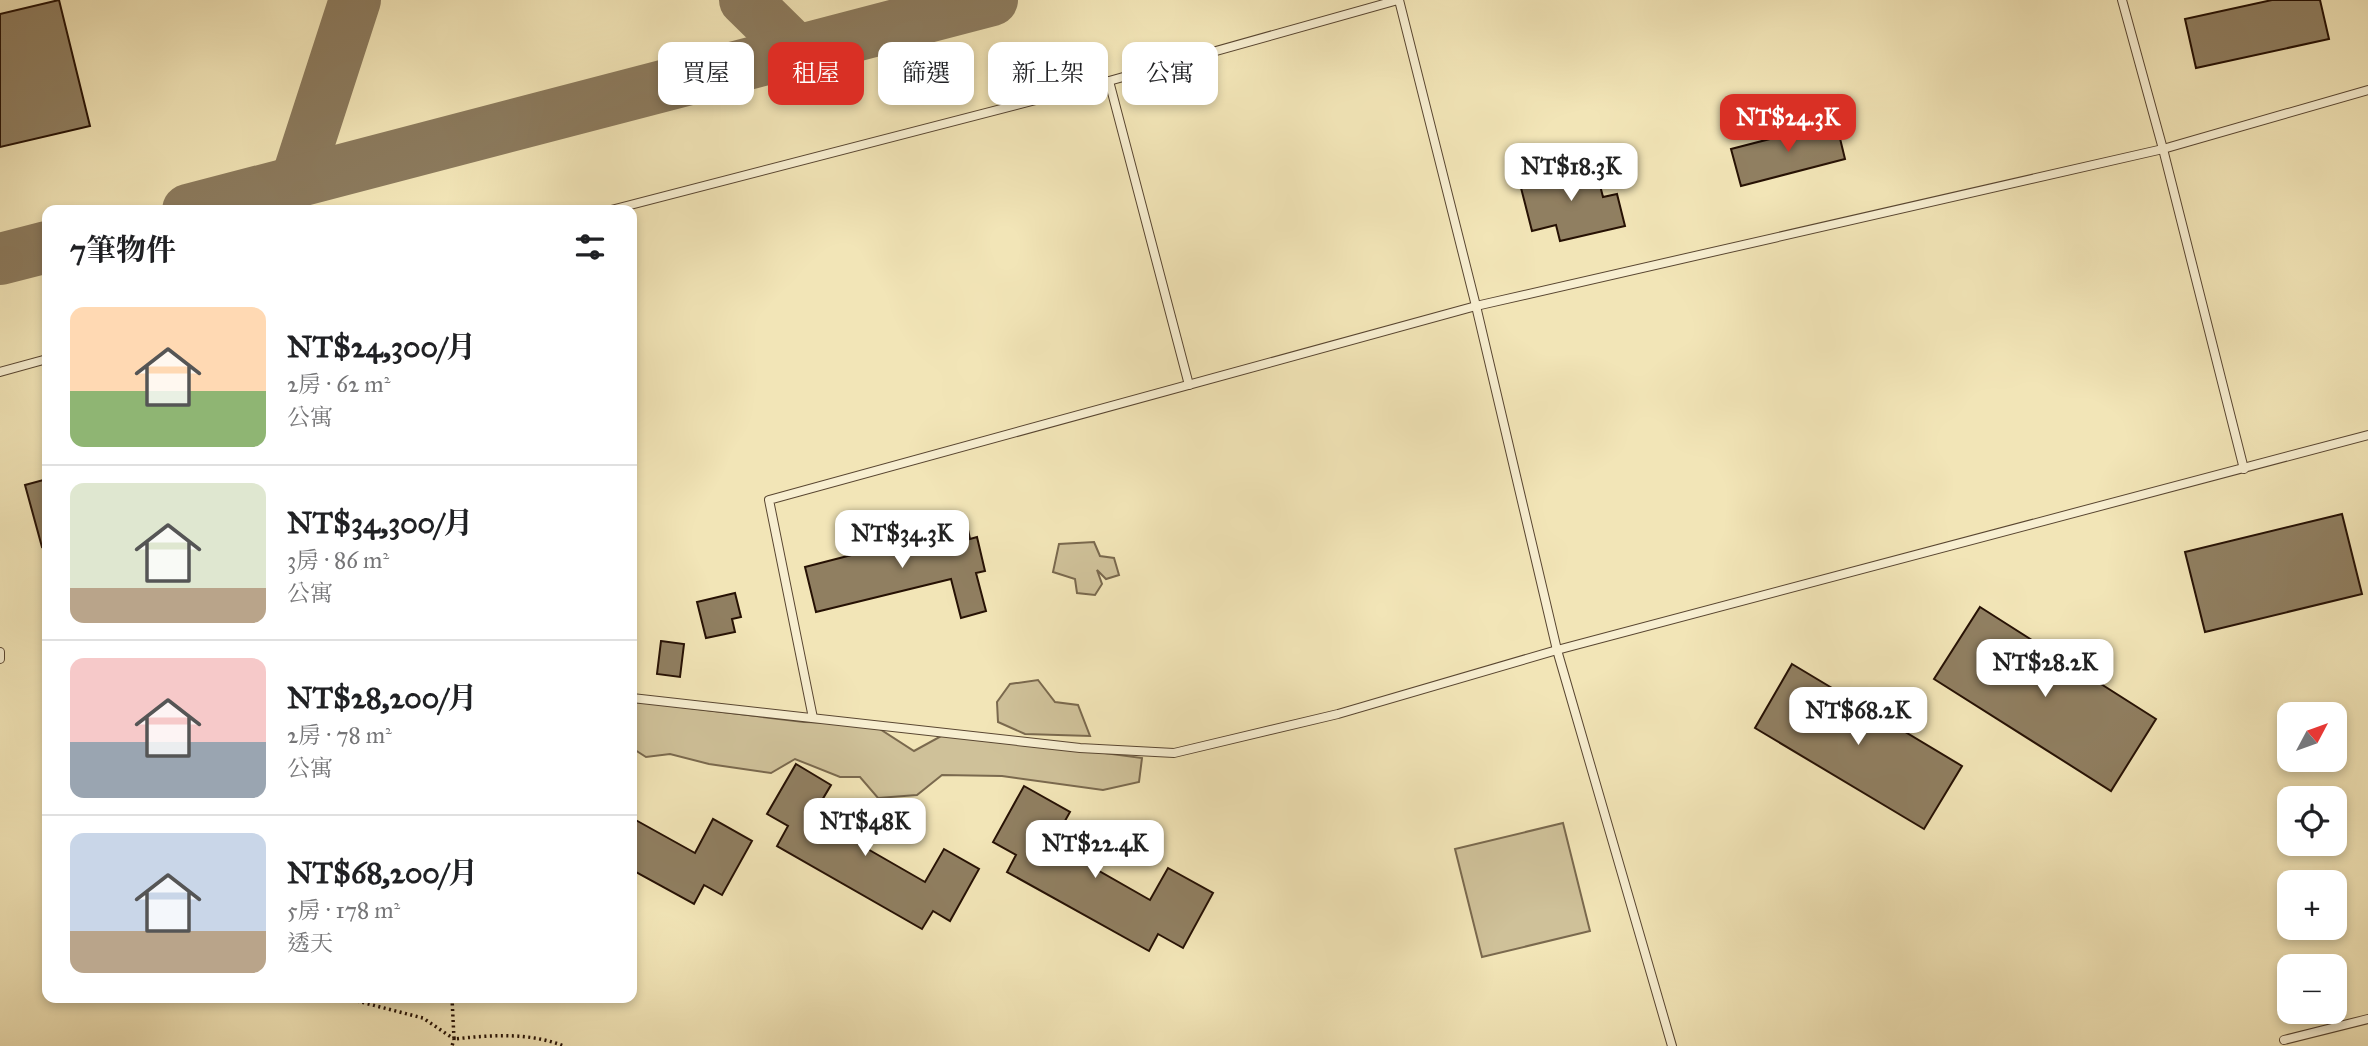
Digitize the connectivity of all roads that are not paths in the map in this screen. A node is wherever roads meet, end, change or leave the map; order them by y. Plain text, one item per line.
1 (1399, 0) edge
2 (2122, 0) edge
3 (1109, 81) junction
4 (2368, 90) edge
5 (2163, 149) junction
6 (630, 205) edge
7 (1476, 306) junction
8 (42, 360) edge
9 (0, 372) edge
10 (1189, 385) junction
11 (2367, 437) edge
12 (2244, 470) junction
13 (1558, 650) junction
14 (0, 652) edge
15 (0, 659) edge
16 (637, 699) edge
17 (813, 718) junction
18 (2368, 1019) edge
19 (2284, 1040) dead end
20 (1672, 1046) edge

1 - 3 lane
1 - 7 lane
2 - 5 lane
3 - 6 lane
3 - 10 lane
4 - 5 lane
5 - 7 lane
5 - 12 lane
7 - 10 lane
7 - 13 lane
8 - 9 lane
10 - 17 lane
11 - 12 lane
12 - 13 lane
13 - 17 lane
13 - 20 lane
14 - 15 lane
16 - 17 lane
18 - 19 lane

